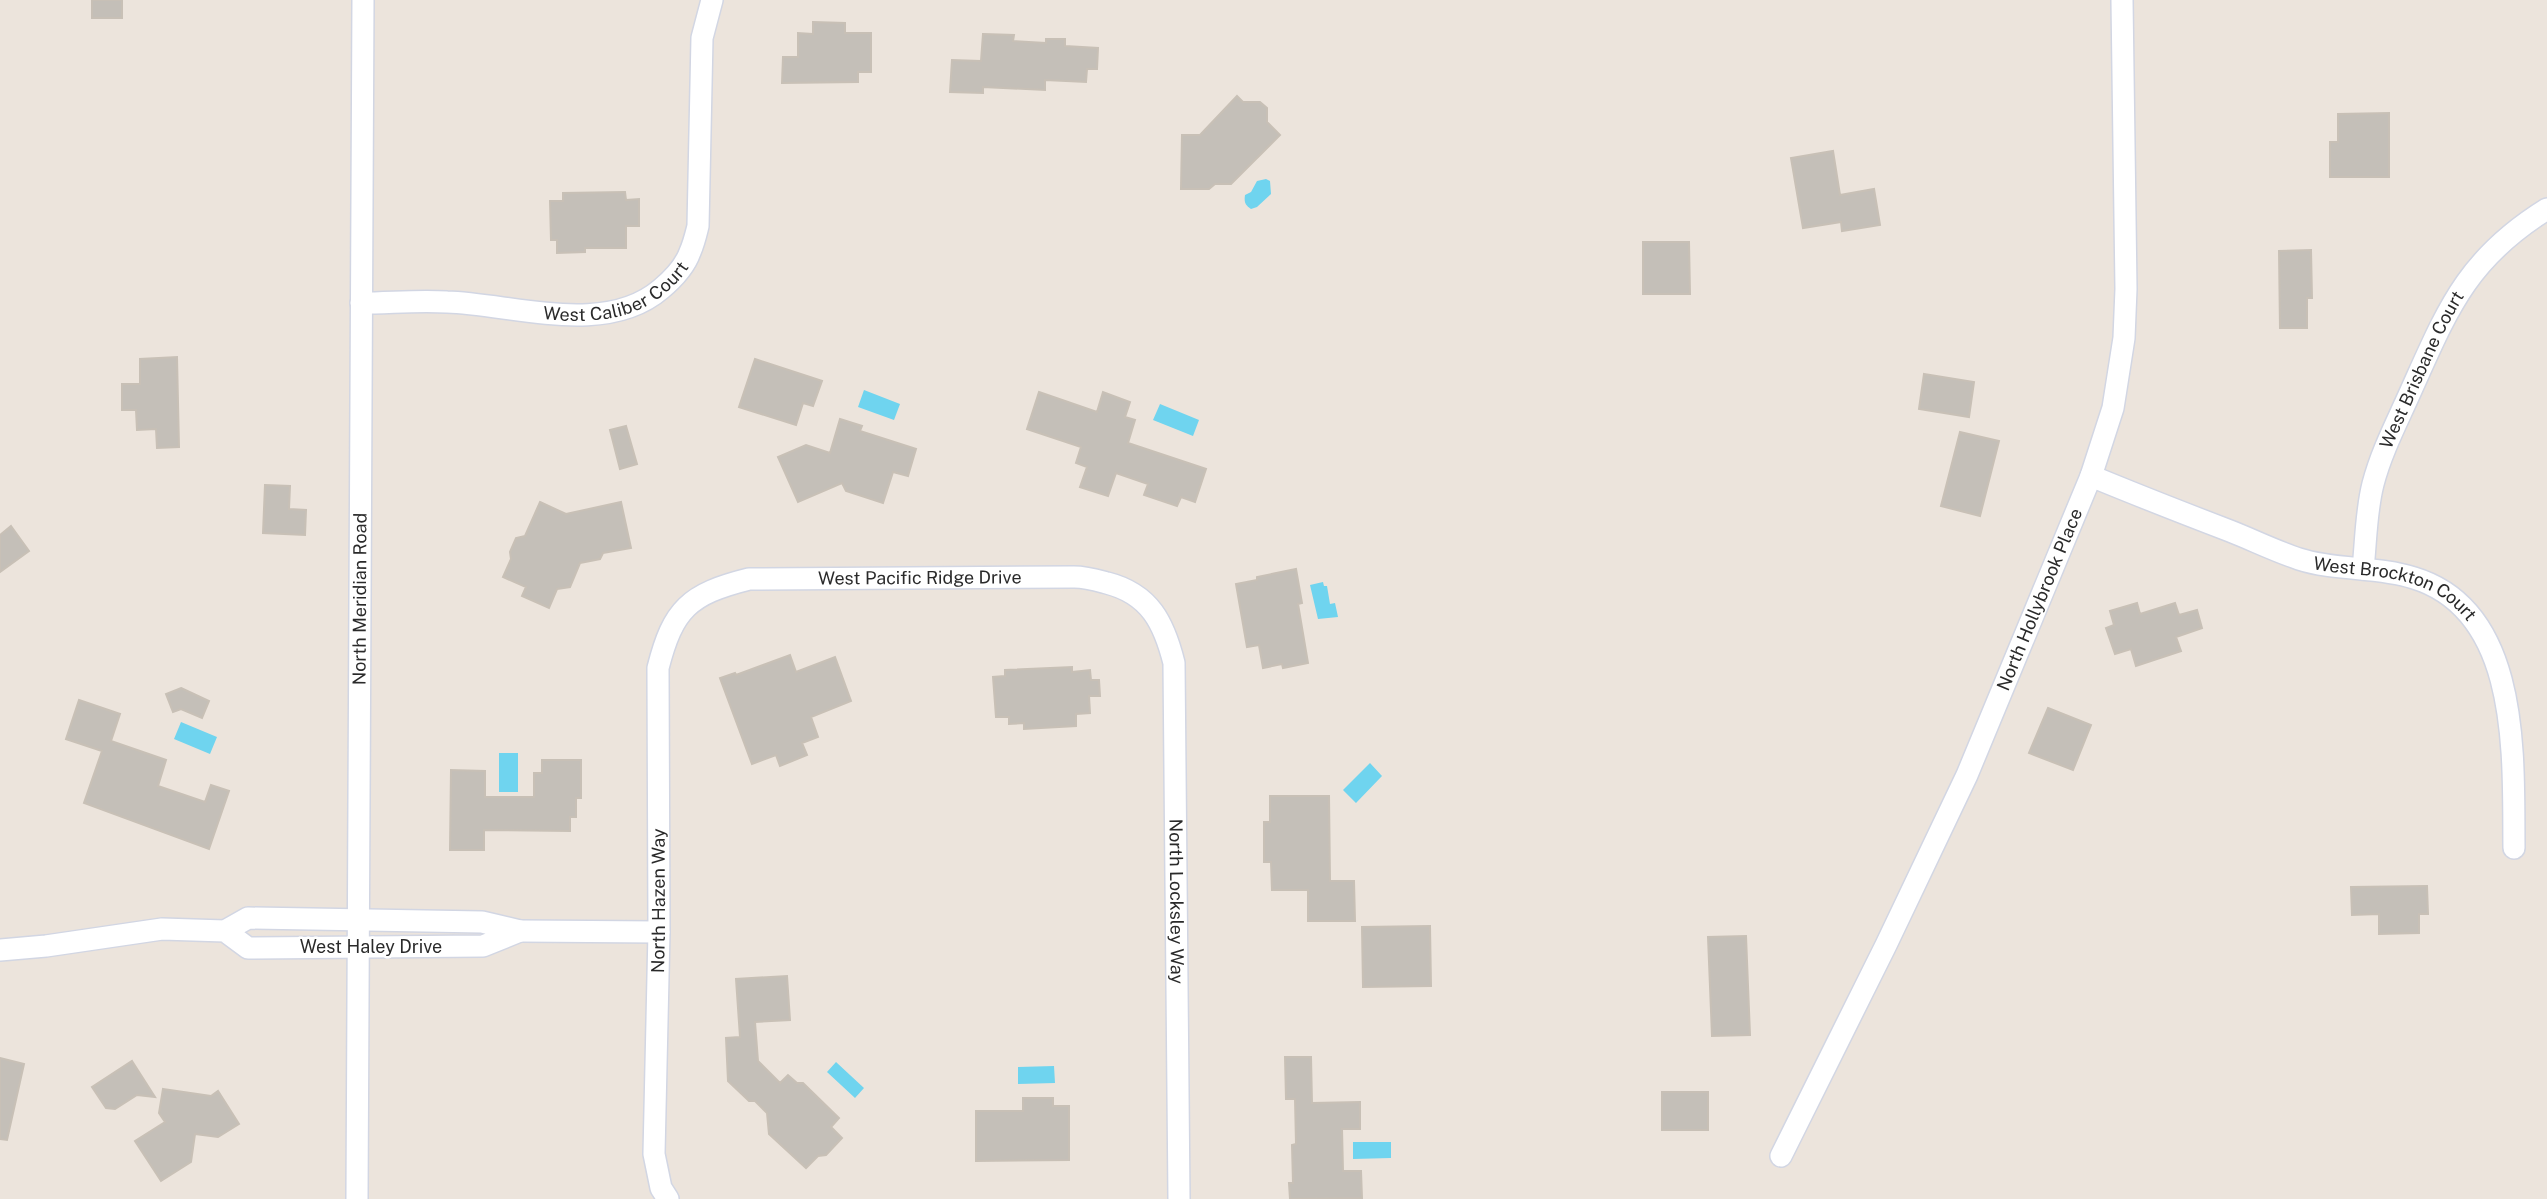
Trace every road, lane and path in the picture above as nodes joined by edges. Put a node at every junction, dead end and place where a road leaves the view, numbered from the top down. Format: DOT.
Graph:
graph roads {
  1 [pos="363,0"];
  2 [pos="712,0"];
  3 [pos="2122,0"];
  4 [pos="2547,209"];
  5 [pos="361,303"];
  6 [pos="2091,476"];
  7 [pos="2363,569"];
  8 [pos="686,606"];
  9 [pos="1151,608"];
  10 [pos="2514,848"];
  11 [pos="358,920"];
  12 [pos="225,931"];
  13 [pos="520,931"];
  14 [pos="659,932"];
  15 [pos="358,947"];
  16 [pos="0,950"];
  17 [pos="1781,1156"];
  18 [pos="356,1199"];
  19 [pos="668,1199"];
  20 [pos="1179,1199"];
  1 -- 5 [label="street, North Meridian Road"];
  2 -- 5 [label="street, West Caliber Court"];
  3 -- 6 [label="street, North Hollybrook Place"];
  4 -- 7 [label="street, West Brisbane Court"];
  5 -- 11 [label="street, North Meridian Road"];
  6 -- 7 [label="street, West Brockton Court"];
  6 -- 17 [label="street, North Hollybrook Place"];
  7 -- 10 [label="street, West Brockton Court"];
  8 -- 9 [label="street, West Pacific Ridge Drive"];
  8 -- 14 [label="street, North Hazen Way"];
  9 -- 20 [label="street, North Locksley Way"];
  11 -- 12 [label="street, West Haley Drive"];
  11 -- 13 [label="street, West Haley Drive"];
  11 -- 15 [label="street, North Meridian Road"];
  12 -- 15 [label="street, West Haley Drive"];
  12 -- 16 [label="street, West Haley Drive"];
  13 -- 14 [label="street, West Haley Drive"];
  13 -- 15 [label="street, West Haley Drive"];
  14 -- 19 [label="street, North Hazen Way"];
  15 -- 18 [label="street, North Meridian Road"];
}
